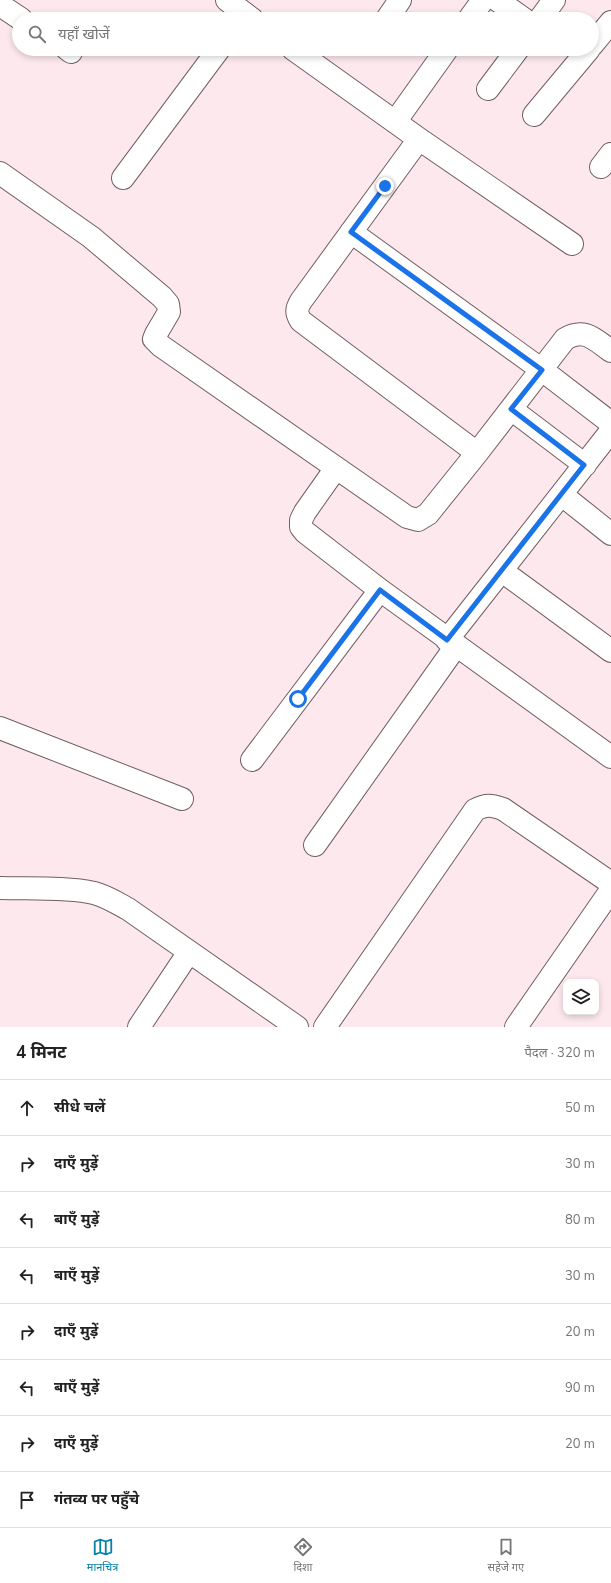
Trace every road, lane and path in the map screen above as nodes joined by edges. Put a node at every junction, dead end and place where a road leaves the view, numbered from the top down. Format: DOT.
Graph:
graph roads {
  1 [pos="226,0"];
  2 [pos="400,0"];
  3 [pos="483,0"];
  4 [pos="497,0"];
  5 [pos="554,0"];
  6 [pos="0,5"];
  7 [pos="240,12"];
  8 [pos="392,12"];
  9 [pos="474,12"];
  10 [pos="514,12"];
  11 [pos="545,12"];
  12 [pos="12,13"];
  13 [pos="611,22"];
  14 [pos="599,37"];
  15 [pos="214,56"];
  16 [pos="303,56"];
  17 [pos="443,56"];
  18 [pos="513,56"];
  19 [pos="583,56"];
  20 [pos="488,89"];
  21 [pos="534,115"];
  22 [pos="395,122"];
  23 [pos="419,139"];
  24 [pos="0,173"];
  25 [pos="123,178"];
  26 [pos="351,232"];
  27 [pos="572,244"];
  28 [pos="611,351"];
  29 [pos="542,370"];
  30 [pos="511,409"];
  31 [pos="611,423"];
  32 [pos="611,431"];
  33 [pos="477,453"];
  34 [pos="584,465"];
  35 [pos="336,468"];
  36 [pos="562,495"];
  37 [pos="611,534"];
  38 [pos="502,570"];
  39 [pos="380,590"];
  40 [pos="452,643"];
  41 [pos="611,651"];
  42 [pos="0,728"];
  43 [pos="611,757"];
  44 [pos="252,760"];
  45 [pos="182,799"];
  46 [pos="315,845"];
  47 [pos="611,883"];
  48 [pos="0,888"];
  49 [pos="611,890"];
  50 [pos="189,952"];
  51 [pos="139,1027"];
  52 [pos="297,1027"];
  53 [pos="325,1027"];
  54 [pos="516,1027"];
  1 -- 7 [label="street"];
  2 -- 8 [label="street"];
  3 -- 9 [label="street"];
  4 -- 10 [label="street"];
  5 -- 11 [label="street"];
  6 -- 12 [label="street"];
  13 -- 14 [label="street"];
  15 -- 25 [label="street"];
  16 -- 22 [label="street"];
  17 -- 22 [label="street"];
  18 -- 20 [label="street"];
  19 -- 21 [label="street"];
  22 -- 23 [label="street"];
  23 -- 26 [label="street"];
  23 -- 27 [label="street"];
  24 -- 35 [label="street"];
  26 -- 29 [label="street"];
  26 -- 33 [label="street"];
  28 -- 29 [label="street"];
  29 -- 30 [label="street"];
  29 -- 31 [label="street"];
  30 -- 33 [label="street"];
  30 -- 34 [label="street"];
  32 -- 34 [label="street"];
  33 -- 35 [label="street"];
  34 -- 36 [label="street"];
  35 -- 39 [label="street"];
  36 -- 37 [label="street"];
  36 -- 38 [label="street"];
  38 -- 40 [label="street"];
  38 -- 41 [label="street"];
  39 -- 40 [label="street"];
  39 -- 44 [label="street"];
  40 -- 43 [label="street"];
  40 -- 46 [label="street"];
  42 -- 45 [label="street"];
  47 -- 53 [label="street"];
  48 -- 50 [label="street"];
  49 -- 54 [label="street"];
  50 -- 51 [label="street"];
  50 -- 52 [label="street"];
}
